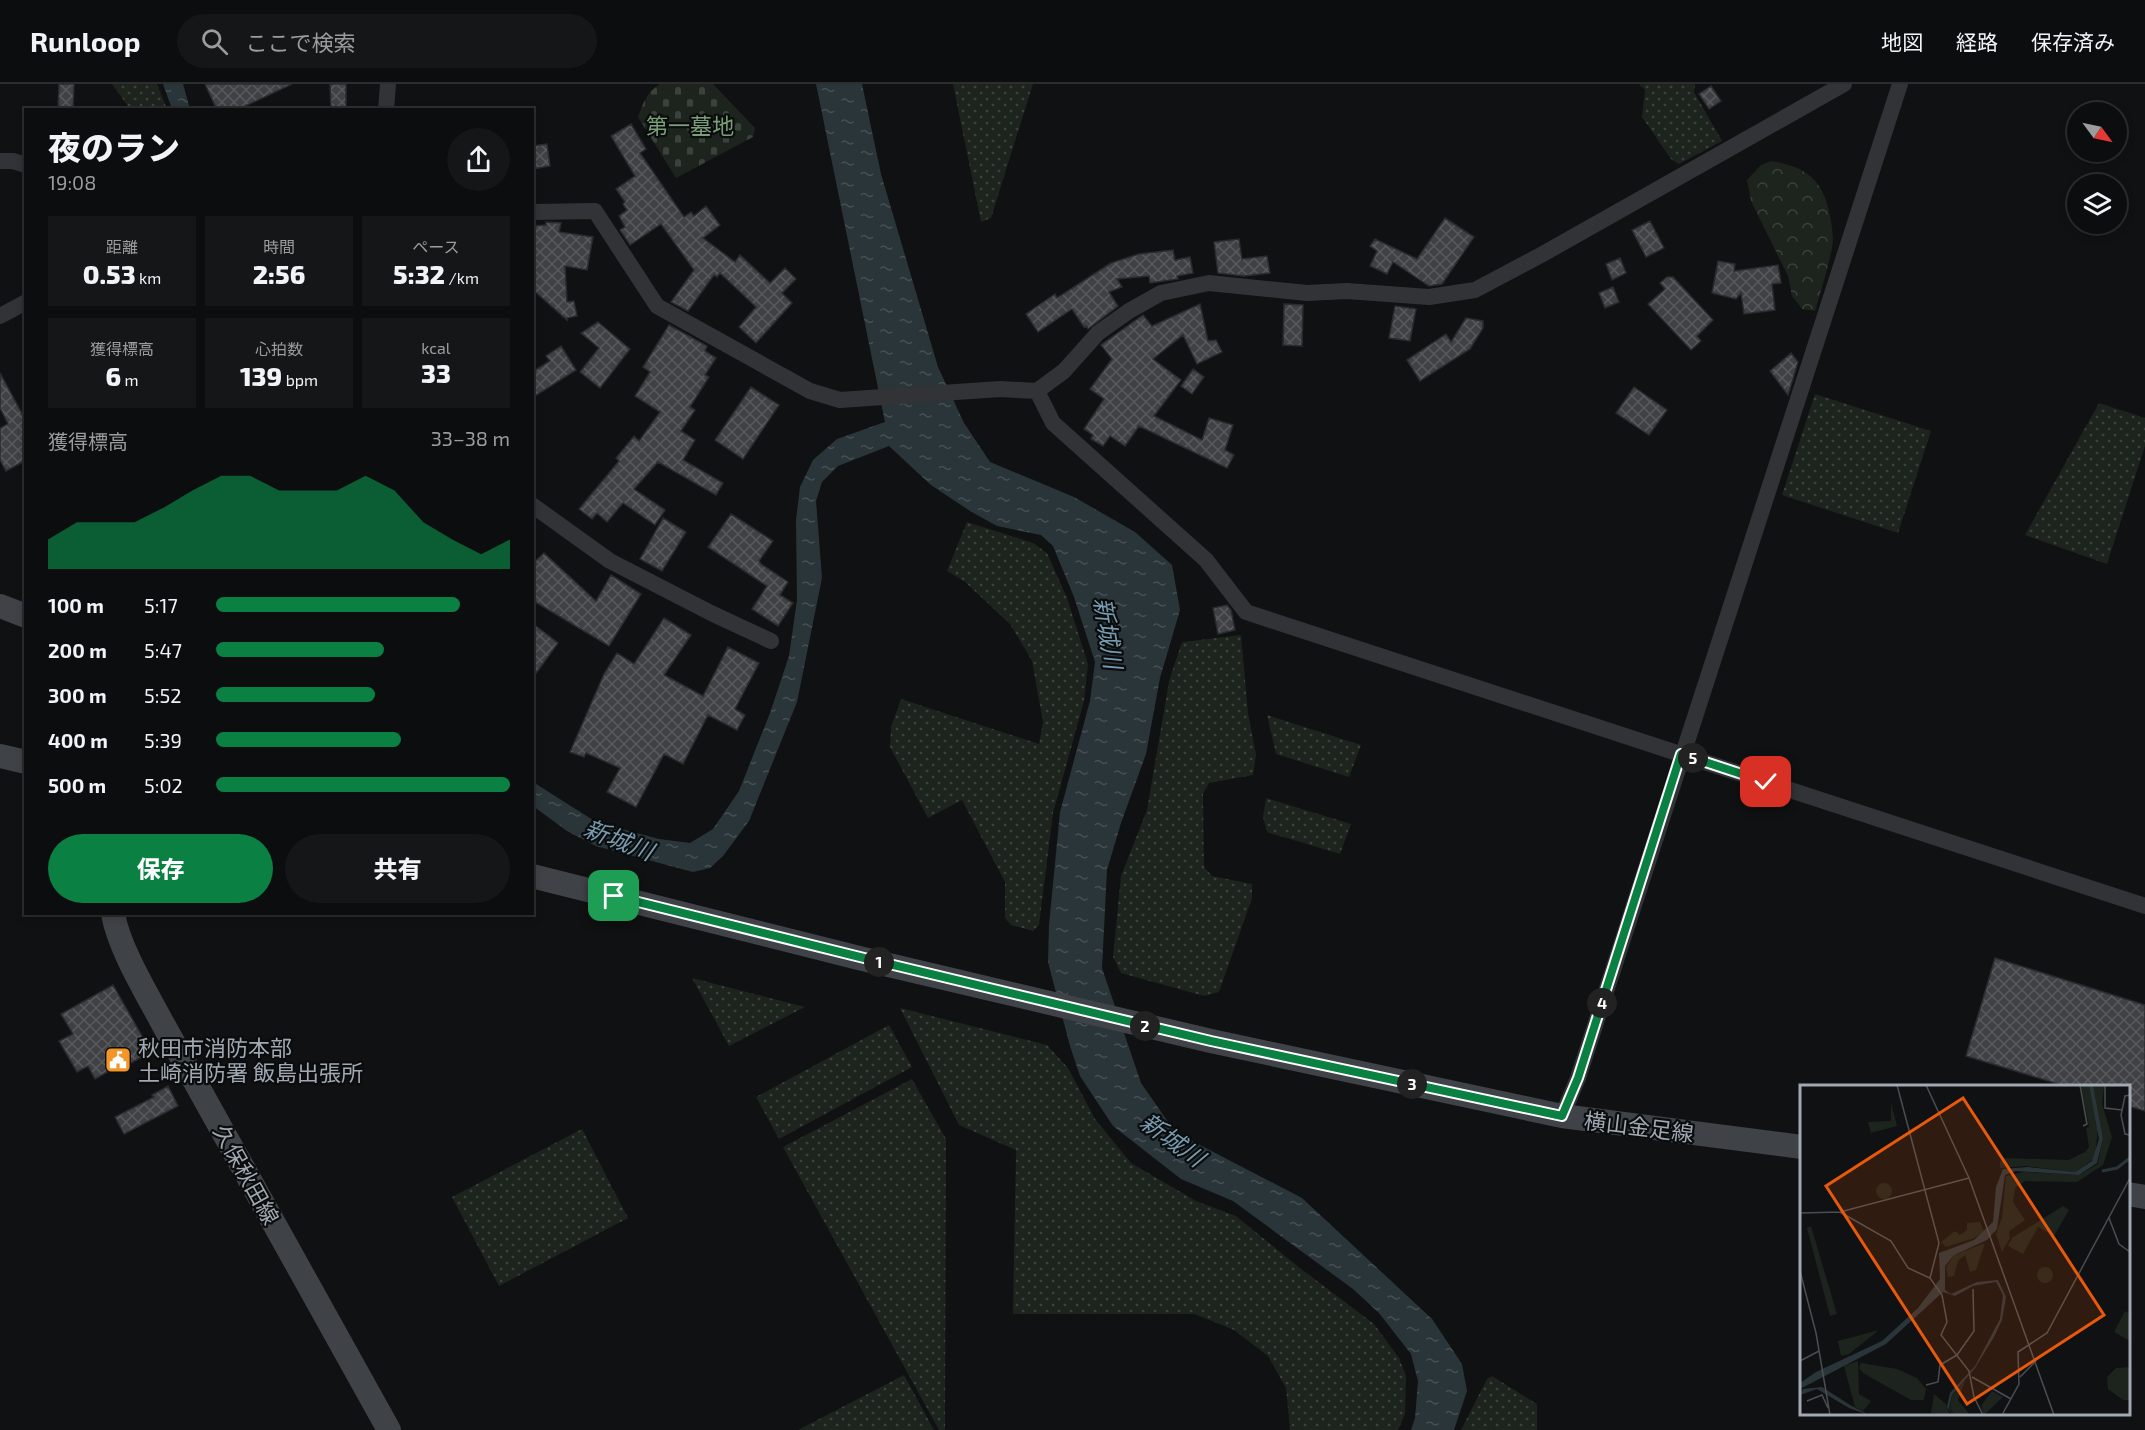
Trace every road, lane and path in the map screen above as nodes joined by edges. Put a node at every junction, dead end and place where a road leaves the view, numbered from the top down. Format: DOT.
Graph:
graph roads {
  1 [pos="388,84"];
  2 [pos="1844,84"];
  3 [pos="1899,84"];
  4 [pos="386,108"];
  5 [pos="0,161"];
  6 [pos="24,164"];
  7 [pos="534,212"];
  8 [pos="24,303"];
  9 [pos="0,316"];
  10 [pos="1037,391"];
  11 [pos="534,506"];
  12 [pos="0,606"];
  13 [pos="24,615"];
  14 [pos="771,641"];
  15 [pos="1681,754"];
  16 [pos="0,756"];
  17 [pos="24,762"];
  18 [pos="534,876"];
  19 [pos="2145,906"];
  20 [pos="113,915"];
  21 [pos="1562,1116"];
  22 [pos="1800,1147"];
  23 [pos="2130,1194"];
  24 [pos="2145,1197"];
  25 [pos="389,1430"];
  1 -- 4 [label="street"];
  2 -- 10 [label="street"];
  3 -- 15 [label="street"];
  5 -- 6 [label="street"];
  7 -- 10 [label="street"];
  8 -- 9 [label="street"];
  10 -- 15 [label="street"];
  11 -- 14 [label="street"];
  12 -- 13 [label="street"];
  15 -- 19 [label="street"];
  15 -- 21 [label="street"];
  16 -- 17 [label="street"];
  18 -- 21 [label="street, 横山金足線"];
  20 -- 25 [label="street, 久保秋田線"];
  21 -- 22 [label="street, 横山金足線"];
  23 -- 24 [label="street"];
}
